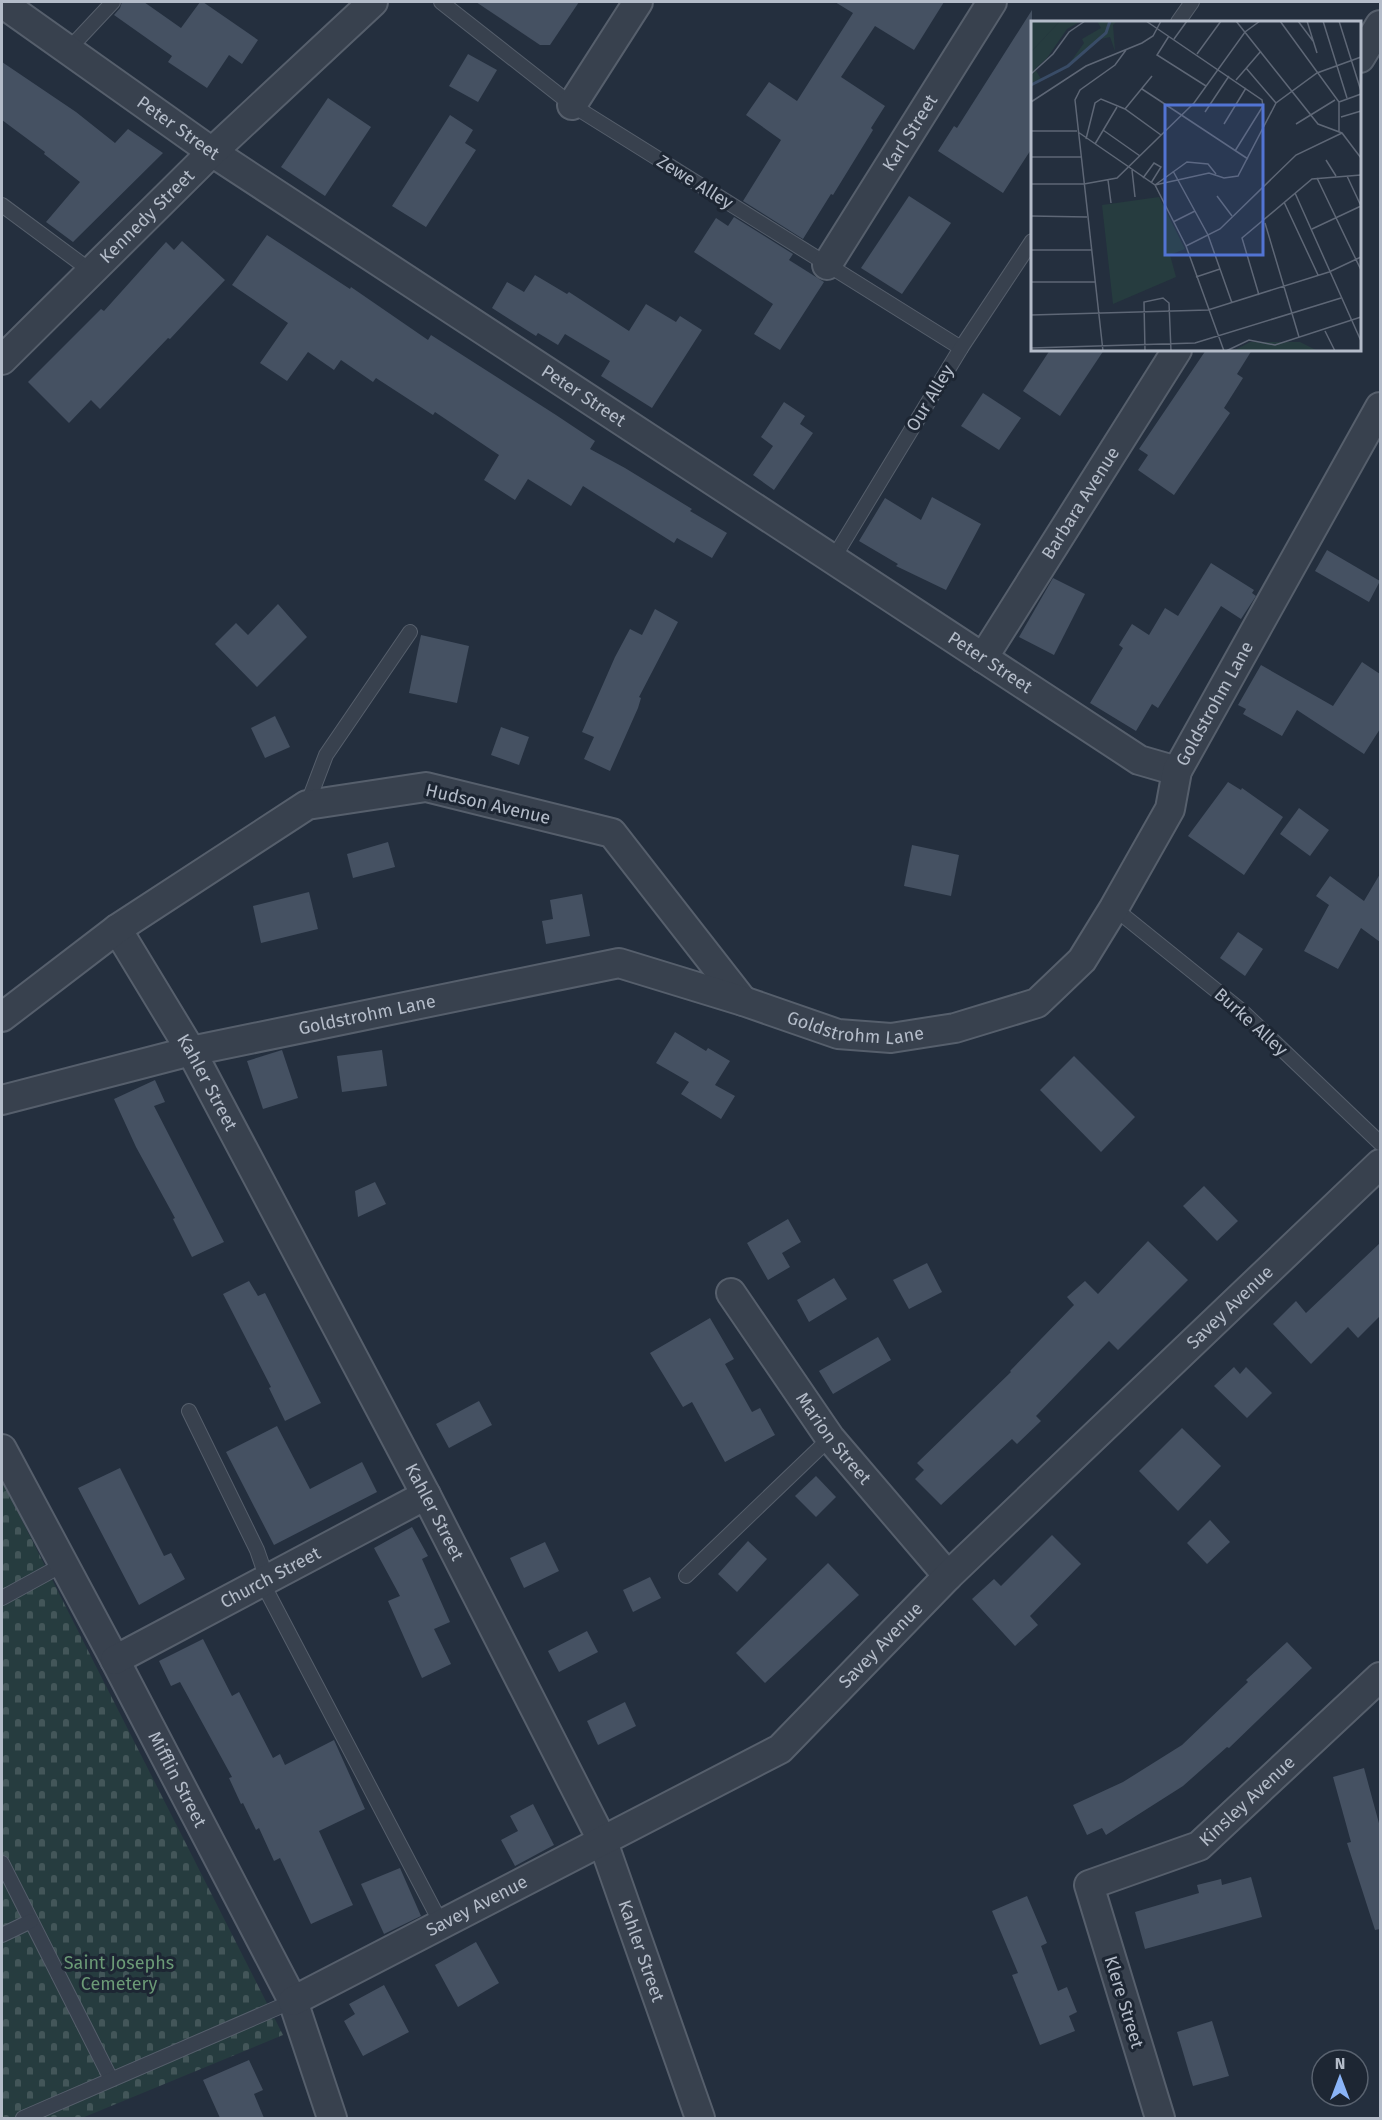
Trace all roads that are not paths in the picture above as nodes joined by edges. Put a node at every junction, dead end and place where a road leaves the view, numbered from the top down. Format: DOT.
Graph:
graph roads {
  1 [pos="113,2"];
  2 [pos="373,2"];
  3 [pos="441,2"];
  4 [pos="638,2"];
  5 [pos="992,2"];
  6 [pos="1192,2"];
  7 [pos="2,3"];
  8 [pos="1179,21"];
  9 [pos="1380,25"];
  10 [pos="68,50"];
  11 [pos="1361,55"];
  12 [pos="572,105"];
  13 [pos="212,152"];
  14 [pos="2,205"];
  15 [pos="1031,243"];
  16 [pos="827,265"];
  17 [pos="92,271"];
  18 [pos="961,348"];
  19 [pos="1176,351"];
  20 [pos="2,360"];
  21 [pos="1380,407"];
  22 [pos="833,559"];
  23 [pos="410,632"];
  24 [pos="983,657"];
  25 [pos="1177,771"];
  26 [pos="307,805"];
  27 [pos="1114,908"];
  28 [pos="117,929"];
  29 [pos="743,1000"];
  30 [pos="2,1017"];
  31 [pos="192,1051"];
  32 [pos="2,1100"];
  33 [pos="1380,1143"];
  34 [pos="1380,1164"];
  35 [pos="731,1293"];
  36 [pos="189,1411"];
  37 [pos="830,1438"];
  38 [pos="2,1449"];
  39 [pos="426,1495"];
  40 [pos="64,1563"];
  41 [pos="686,1576"];
  42 [pos="948,1576"];
  43 [pos="264,1580"];
  44 [pos="2,1598"];
  45 [pos="115,1659"];
  46 [pos="1380,1677"];
  47 [pos="603,1842"];
  48 [pos="2,1863"];
  49 [pos="1089,1885"];
  50 [pos="31,1921"];
  51 [pos="442,1925"];
  52 [pos="2,1935"];
  53 [pos="293,2001"];
  54 [pos="111,2079"];
  55 [pos="23,2118"];
  56 [pos="332,2118"];
  57 [pos="700,2118"];
  58 [pos="1160,2118"];
  1 -- 10 [label="lane"];
  2 -- 13 [label="street, Kennedy Street"];
  3 -- 12 [label="lane, Zewe Alley"];
  4 -- 12 [label="street"];
  5 -- 16 [label="street, Karl Street"];
  6 -- 8 [label="lane"];
  7 -- 10 [label="street, Peter Street"];
  9 -- 11 [label="street"];
  10 -- 13 [label="street, Peter Street"];
  12 -- 16 [label="lane, Zewe Alley"];
  13 -- 17 [label="street, Kennedy Street"];
  13 -- 22 [label="street, Peter Street"];
  14 -- 17 [label="lane"];
  15 -- 18 [label="lane, Our Alley"];
  16 -- 18 [label="lane, Zewe Alley"];
  17 -- 20 [label="street, Kennedy Street"];
  18 -- 22 [label="lane, Our Alley"];
  19 -- 24 [label="street, Barbara Avenue"];
  21 -- 25 [label="street, Goldstrohm Lane"];
  22 -- 24 [label="street, Peter Street"];
  23 -- 26 [label="lane"];
  24 -- 25 [label="street, Peter Street"];
  25 -- 27 [label="street, Goldstrohm Lane"];
  26 -- 28 [label="street, Hudson Avenue"];
  26 -- 29 [label="street, Hudson Avenue"];
  27 -- 29 [label="street, Goldstrohm Lane"];
  27 -- 33 [label="lane, Burke Alley"];
  28 -- 30 [label="street, Hudson Avenue"];
  28 -- 31 [label="street, Kahler Street"];
  29 -- 31 [label="street, Goldstrohm Lane"];
  31 -- 32 [label="street, Goldstrohm Lane"];
  31 -- 39 [label="street, Kahler Street"];
  34 -- 42 [label="street, Savey Avenue"];
  35 -- 37 [label="street, Marion Street"];
  36 -- 43 [label="lane"];
  37 -- 41 [label="lane"];
  37 -- 42 [label="street, Marion Street"];
  38 -- 40 [label="street, Mifflin Street"];
  39 -- 43 [label="street, Church Street"];
  39 -- 47 [label="street, Kahler Street"];
  40 -- 44 [label="lane"];
  40 -- 45 [label="street, Mifflin Street"];
  42 -- 47 [label="street, Savey Avenue"];
  43 -- 45 [label="street, Church Street"];
  43 -- 51 [label="lane"];
  45 -- 53 [label="street, Mifflin Street"];
  46 -- 49 [label="street, Kinsley Avenue"];
  47 -- 51 [label="street, Savey Avenue"];
  47 -- 57 [label="street, Kahler Street"];
  48 -- 50 [label="lane"];
  49 -- 58 [label="street, Klere Street"];
  50 -- 52 [label="lane"];
  50 -- 54 [label="lane"];
  51 -- 53 [label="street, Savey Avenue"];
  53 -- 54 [label="lane"];
  53 -- 56 [label="street, Mifflin Street"];
  54 -- 55 [label="lane"];
}
